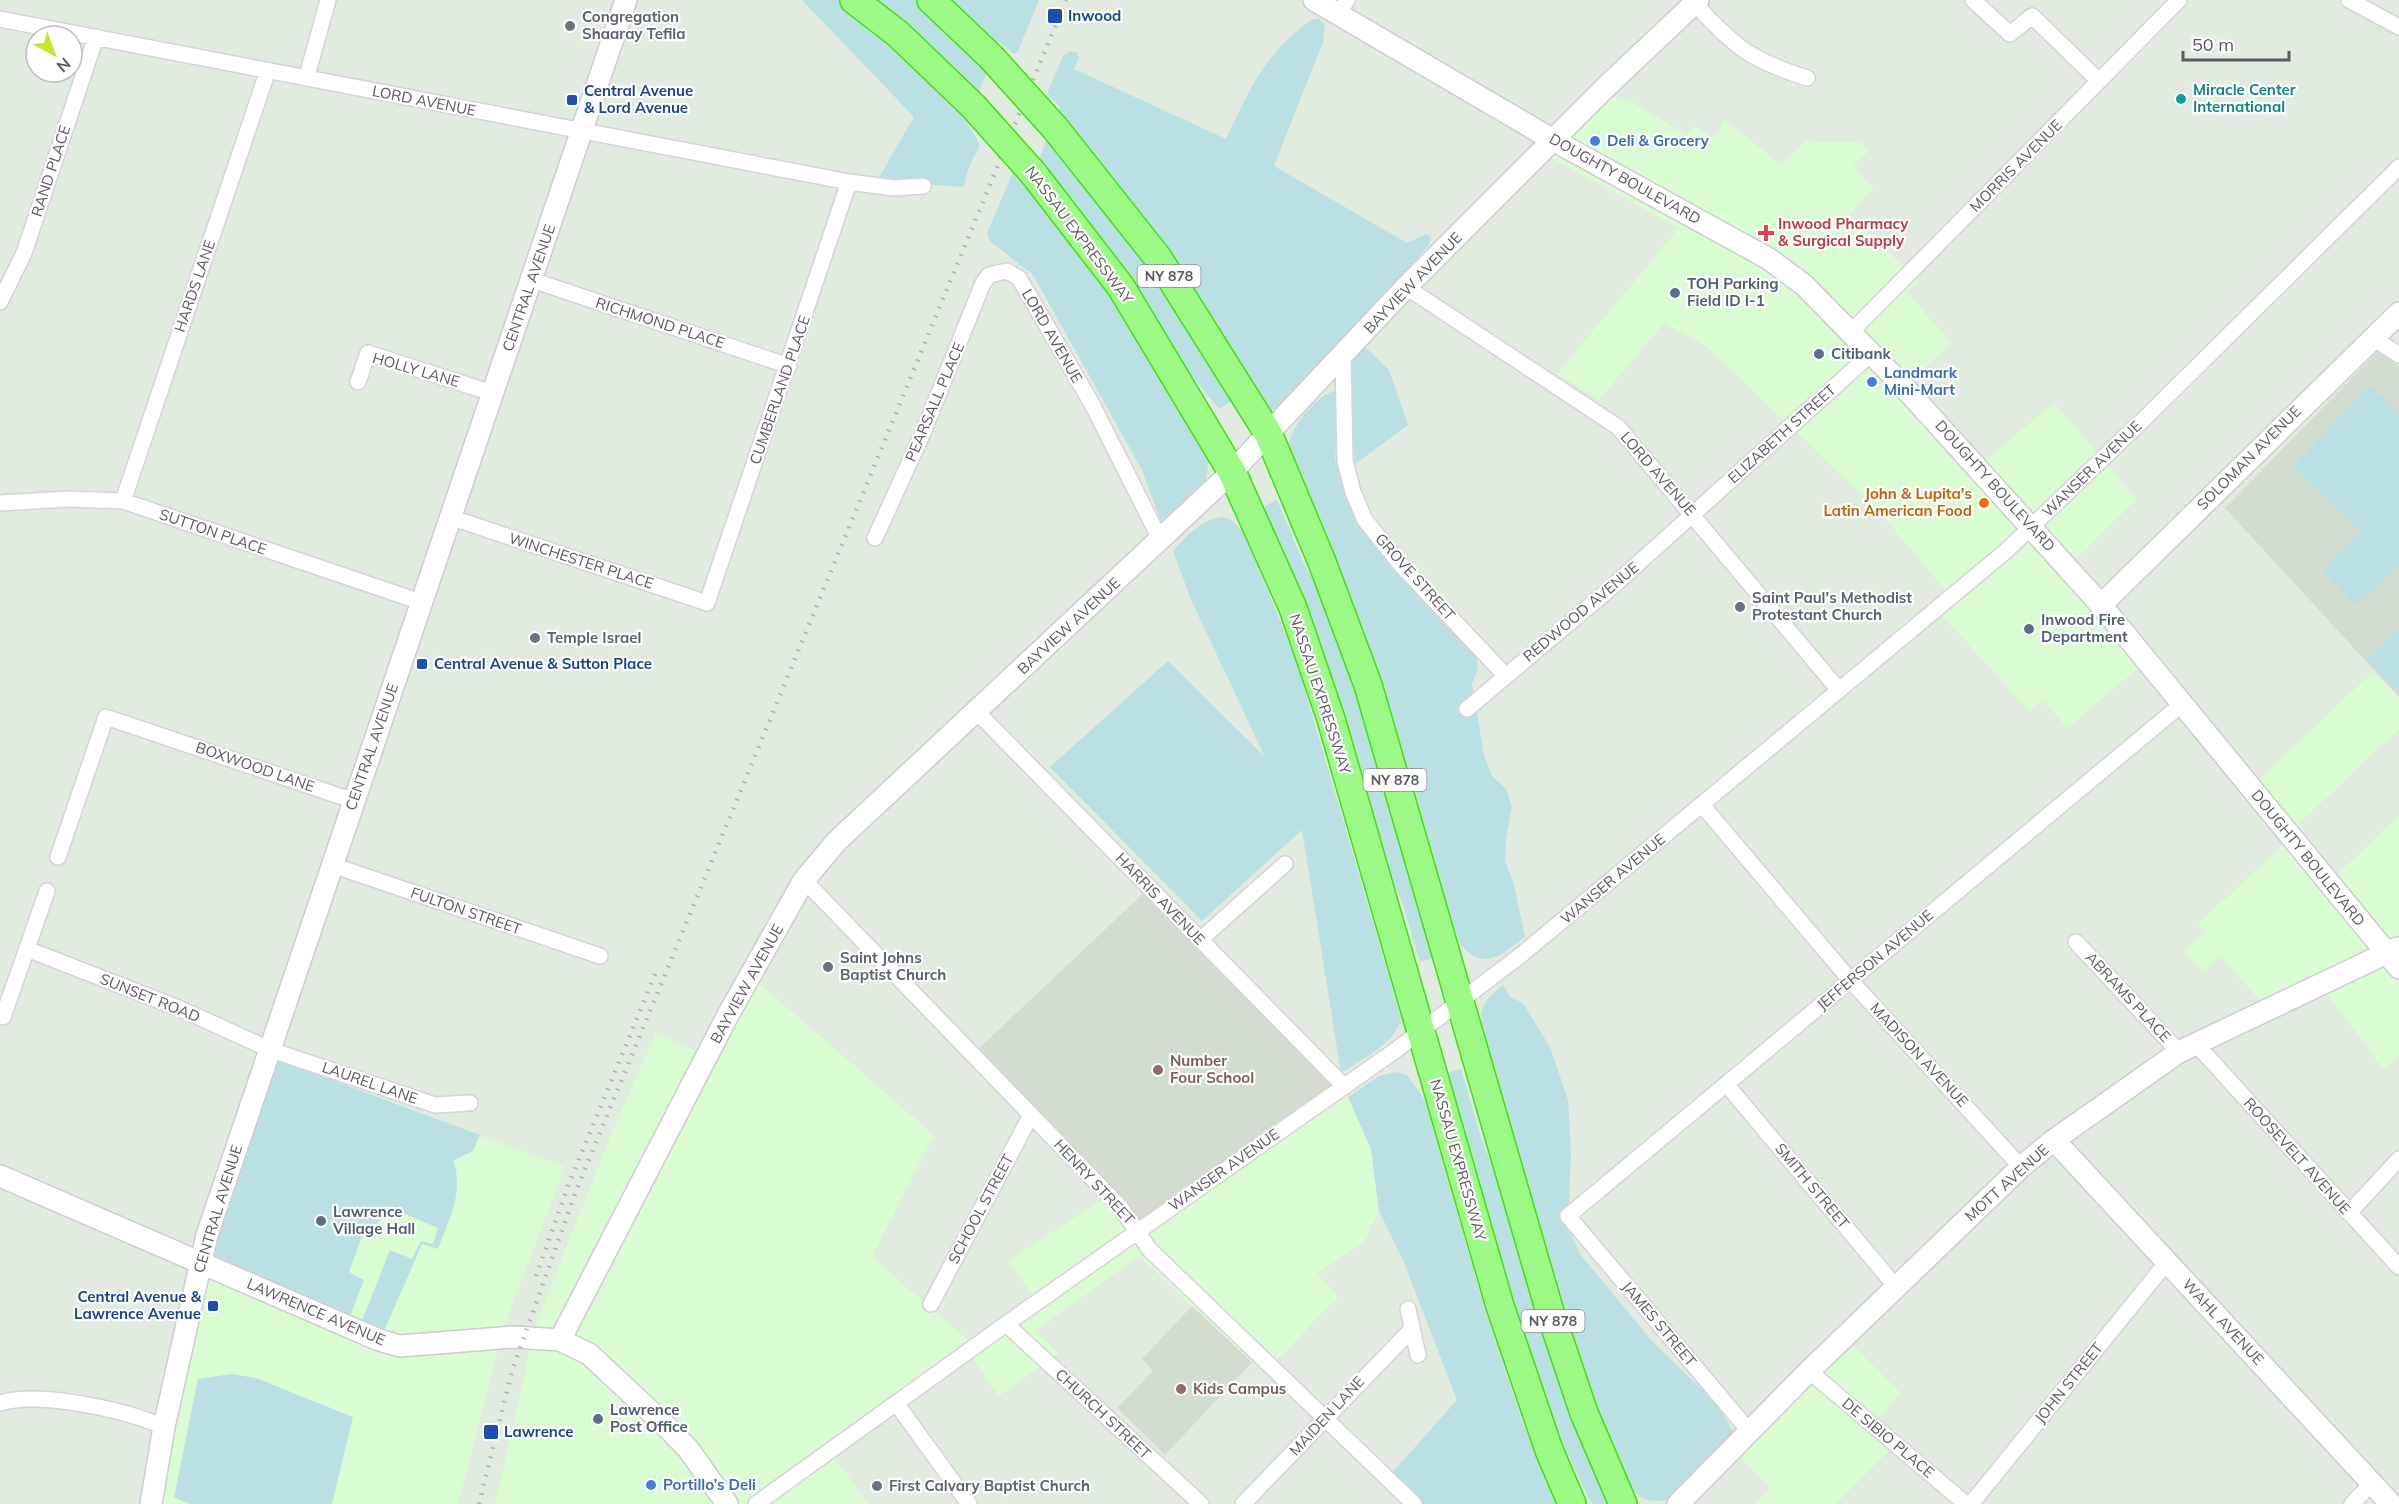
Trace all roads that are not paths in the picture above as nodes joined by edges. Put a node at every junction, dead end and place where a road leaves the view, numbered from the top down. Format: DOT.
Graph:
graph roads {
  1 [pos="328,0"];
  2 [pos="626,0"];
  3 [pos="854,0"];
  4 [pos="931,0"];
  5 [pos="1314,0"];
  6 [pos="1973,0"];
  7 [pos="2179,0"];
  8 [pos="2349,0"];
  9 [pos="1696,2"];
  10 [pos="1343,7"];
  11 [pos="0,19"];
  12 [pos="2399,27"];
  13 [pos="96,37"];
  14 [pos="268,70"];
  15 [pos="307,76"];
  16 [pos="1807,78"];
  17 [pos="2099,81"];
  18 [pos="582,132"];
  19 [pos="1553,140"];
  20 [pos="2399,167"];
  21 [pos="849,182"];
  22 [pos="923,186"];
  23 [pos="998,271"];
  24 [pos="532,280"];
  25 [pos="1406,287"];
  26 [pos="0,302"];
  27 [pos="2399,313"];
  28 [pos="1852,332"];
  29 [pos="2373,338"];
  30 [pos="1871,354"];
  31 [pos="2399,355"];
  32 [pos="1343,356"];
  33 [pos="789,366"];
  34 [pos="358,382"];
  35 [pos="492,393"];
  36 [pos="1268,434"];
  37 [pos="1232,472"];
  38 [pos="123,501"];
  39 [pos="0,503"];
  40 [pos="1693,515"];
  41 [pos="450,518"];
  42 [pos="2031,526"];
  43 [pos="875,538"];
  44 [pos="1161,541"];
  45 [pos="709,597"];
  46 [pos="421,602"];
  47 [pos="2101,605"];
  48 [pos="1506,676"];
  49 [pos="1838,689"];
  50 [pos="2182,704"];
  51 [pos="1467,709"];
  52 [pos="976,711"];
  53 [pos="354,801"];
  54 [pos="1702,805"];
  55 [pos="58,857"];
  56 [pos="1285,864"];
  57 [pos="332,865"];
  58 [pos="804,880"];
  59 [pos="47,891"];
  60 [pos="1200,940"];
  61 [pos="2076,942"];
  62 [pos="27,949"];
  63 [pos="600,956"];
  64 [pos="2395,956"];
  65 [pos="1851,981"];
  66 [pos="1459,1002"];
  67 [pos="3,1017"];
  68 [pos="1420,1032"];
  69 [pos="2188,1048"];
  70 [pos="272,1050"];
  71 [pos="1727,1085"];
  72 [pos="1344,1086"];
  73 [pos="470,1102"];
  74 [pos="1031,1115"];
  75 [pos="2054,1140"];
  76 [pos="2399,1159"];
  77 [pos="2021,1167"];
  78 [pos="0,1176"];
  79 [pos="2349,1213"];
  80 [pos="1568,1216"];
  81 [pos="1138,1230"];
  82 [pos="200,1262"];
  83 [pos="2168,1262"];
  84 [pos="2399,1267"];
  85 [pos="1896,1287"];
  86 [pos="931,1304"];
  87 [pos="1408,1309"];
  88 [pos="1006,1324"];
  89 [pos="1412,1329"];
  90 [pos="560,1340"];
  91 [pos="1419,1355"];
  92 [pos="1809,1371"];
  93 [pos="0,1403"];
  94 [pos="896,1403"];
  95 [pos="1325,1418"];
  96 [pos="164,1427"];
  97 [pos="1750,1432"];
  98 [pos="2372,1483"];
  99 [pos="151,1504"];
  100 [pos="727,1504"];
  101 [pos="756,1504"];
  102 [pos="969,1504"];
  103 [pos="1201,1504"];
  104 [pos="1243,1504"];
  105 [pos="1414,1504"];
  106 [pos="1572,1504"];
  107 [pos="1623,1504"];
  108 [pos="1678,1504"];
  109 [pos="1969,1504"];
  110 [pos="2352,1504"];
  111 [pos="2391,1504"];
  1 -- 15 [label="street"];
  2 -- 18 [label="street, CENTRAL AVENUE"];
  3 -- 37 [label="highway, NASSAU EXPRESSWAY / NY 878, bridge"];
  4 -- 36 [label="highway, NY 878, bridge"];
  5 -- 10 [label="street, DOUGHTY BOULEVARD"];
  6 -- 17 [label="street"];
  7 -- 17 [label="street, MORRIS AVENUE"];
  8 -- 12 [label="street"];
  9 -- 16 [label="street"];
  9 -- 19 [label="street, BAYVIEW AVENUE"];
  10 -- 19 [label="street, DOUGHTY BOULEVARD"];
  11 -- 13 [label="street, LORD AVENUE"];
  13 -- 14 [label="street, LORD AVENUE"];
  13 -- 26 [label="street, RAND PLACE"];
  14 -- 15 [label="street, LORD AVENUE"];
  14 -- 38 [label="street, HARDS LANE"];
  15 -- 18 [label="street, LORD AVENUE"];
  17 -- 28 [label="street, MORRIS AVENUE"];
  18 -- 21 [label="street, LORD AVENUE"];
  18 -- 24 [label="street, CENTRAL AVENUE"];
  19 -- 25 [label="street, BAYVIEW AVENUE"];
  19 -- 28 [label="street, DOUGHTY BOULEVARD"];
  20 -- 42 [label="street, WANSER AVENUE"];
  21 -- 22 [label="street, LORD AVENUE"];
  21 -- 33 [label="street, CUMBERLAND PLACE"];
  23 -- 43 [label="street, PEARSALL PLACE"];
  23 -- 44 [label="street, LORD AVENUE"];
  24 -- 33 [label="street, RICHMOND PLACE"];
  24 -- 35 [label="street, CENTRAL AVENUE"];
  25 -- 32 [label="street, BAYVIEW AVENUE"];
  25 -- 40 [label="street, LORD AVENUE"];
  27 -- 29 [label="street, SOLOMAN AVENUE"];
  28 -- 30 [label="street, DOUGHTY BOULEVARD"];
  29 -- 31 [label="street"];
  29 -- 47 [label="street, SOLOMAN AVENUE"];
  30 -- 40 [label="street, ELIZABETH STREET"];
  30 -- 42 [label="street, DOUGHTY BOULEVARD"];
  32 -- 36 [label="street, BAYVIEW AVENUE"];
  32 -- 48 [label="street, GROVE STREET"];
  33 -- 45 [label="street, CUMBERLAND PLACE"];
  34 -- 35 [label="street, HOLLY LANE"];
  35 -- 41 [label="street, CENTRAL AVENUE"];
  36 -- 37 [label="street, BAYVIEW AVENUE"];
  36 -- 66 [label="highway, NY 878"];
  37 -- 44 [label="street, BAYVIEW AVENUE"];
  37 -- 68 [label="highway, NASSAU EXPRESSWAY / NY 878"];
  38 -- 39 [label="street, SUTTON PLACE"];
  38 -- 46 [label="street, SUTTON PLACE"];
  40 -- 48 [label="street, REDWOOD AVENUE"];
  40 -- 49 [label="street, LORD AVENUE"];
  41 -- 45 [label="street, WINCHESTER PLACE"];
  41 -- 46 [label="street, CENTRAL AVENUE"];
  42 -- 47 [label="street, DOUGHTY BOULEVARD"];
  42 -- 49 [label="street, WANSER AVENUE"];
  44 -- 52 [label="street, BAYVIEW AVENUE"];
  46 -- 53 [label="street, CENTRAL AVENUE"];
  47 -- 50 [label="street, DOUGHTY BOULEVARD"];
  48 -- 51 [label="street, REDWOOD AVENUE"];
  49 -- 54 [label="street, WANSER AVENUE"];
  50 -- 64 [label="street, DOUGHTY BOULEVARD"];
  50 -- 65 [label="street, JEFFERSON AVENUE"];
  52 -- 58 [label="street, BAYVIEW AVENUE"];
  52 -- 60 [label="street, HARRIS AVENUE"];
  53 -- 55 [label="street, BOXWOOD LANE"];
  53 -- 57 [label="street, CENTRAL AVENUE"];
  54 -- 65 [label="street, MADISON AVENUE"];
  54 -- 66 [label="street, WANSER AVENUE"];
  56 -- 60 [label="street"];
  57 -- 63 [label="street, FULTON STREET"];
  57 -- 70 [label="street, CENTRAL AVENUE"];
  58 -- 74 [label="street, HENRY STREET"];
  58 -- 90 [label="street, BAYVIEW AVENUE"];
  59 -- 62 [label="street"];
  60 -- 72 [label="street, HARRIS AVENUE"];
  61 -- 69 [label="street, ABRAMS PLACE"];
  62 -- 67 [label="street"];
  62 -- 70 [label="street, SUNSET ROAD"];
  64 -- 69 [label="street, MOTT AVENUE"];
  65 -- 71 [label="street, JEFFERSON AVENUE"];
  65 -- 77 [label="street, MADISON AVENUE"];
  66 -- 68 [label="street, WANSER AVENUE"];
  66 -- 107 [label="highway, NY 878"];
  68 -- 72 [label="street, WANSER AVENUE"];
  68 -- 106 [label="highway, NASSAU EXPRESSWAY / NY 878"];
  69 -- 75 [label="street, MOTT AVENUE"];
  69 -- 79 [label="street, ROOSEVELT AVENUE"];
  70 -- 73 [label="street, LAUREL LANE"];
  70 -- 82 [label="street, CENTRAL AVENUE"];
  71 -- 80 [label="street, JEFFERSON AVENUE"];
  71 -- 85 [label="street, SMITH STREET"];
  72 -- 81 [label="street, WANSER AVENUE"];
  74 -- 81 [label="street, HENRY STREET"];
  74 -- 86 [label="street, SCHOOL STREET"];
  75 -- 77 [label="street, MOTT AVENUE"];
  75 -- 83 [label="street, WAHL AVENUE"];
  76 -- 79 [label="street"];
  77 -- 85 [label="street, MOTT AVENUE"];
  78 -- 82 [label="street, LAWRENCE AVENUE"];
  79 -- 84 [label="street, ROOSEVELT AVENUE"];
  80 -- 97 [label="street, JAMES STREET"];
  81 -- 88 [label="street, WANSER AVENUE"];
  81 -- 95 [label="street, HENRY STREET"];
  82 -- 90 [label="street, LAWRENCE AVENUE"];
  82 -- 96 [label="street, CENTRAL AVENUE"];
  83 -- 98 [label="street, WAHL AVENUE"];
  83 -- 109 [label="street, JOHN STREET"];
  85 -- 92 [label="street, MOTT AVENUE"];
  87 -- 89 [label="street"];
  88 -- 94 [label="street, WANSER AVENUE"];
  88 -- 103 [label="street, CHURCH STREET"];
  89 -- 91 [label="street"];
  89 -- 95 [label="street, MAIDEN LANE"];
  90 -- 100 [label="street, LAWRENCE AVENUE"];
  92 -- 97 [label="street, MOTT AVENUE"];
  92 -- 109 [label="street, DE SIBIO PLACE"];
  93 -- 96 [label="street"];
  94 -- 101 [label="street, WANSER AVENUE"];
  94 -- 102 [label="street"];
  95 -- 104 [label="street, MAIDEN LANE"];
  95 -- 105 [label="street, HENRY STREET"];
  96 -- 99 [label="street, CENTRAL AVENUE"];
  97 -- 108 [label="street, MOTT AVENUE"];
  98 -- 110 [label="street"];
  98 -- 111 [label="street, WAHL AVENUE"];
}
